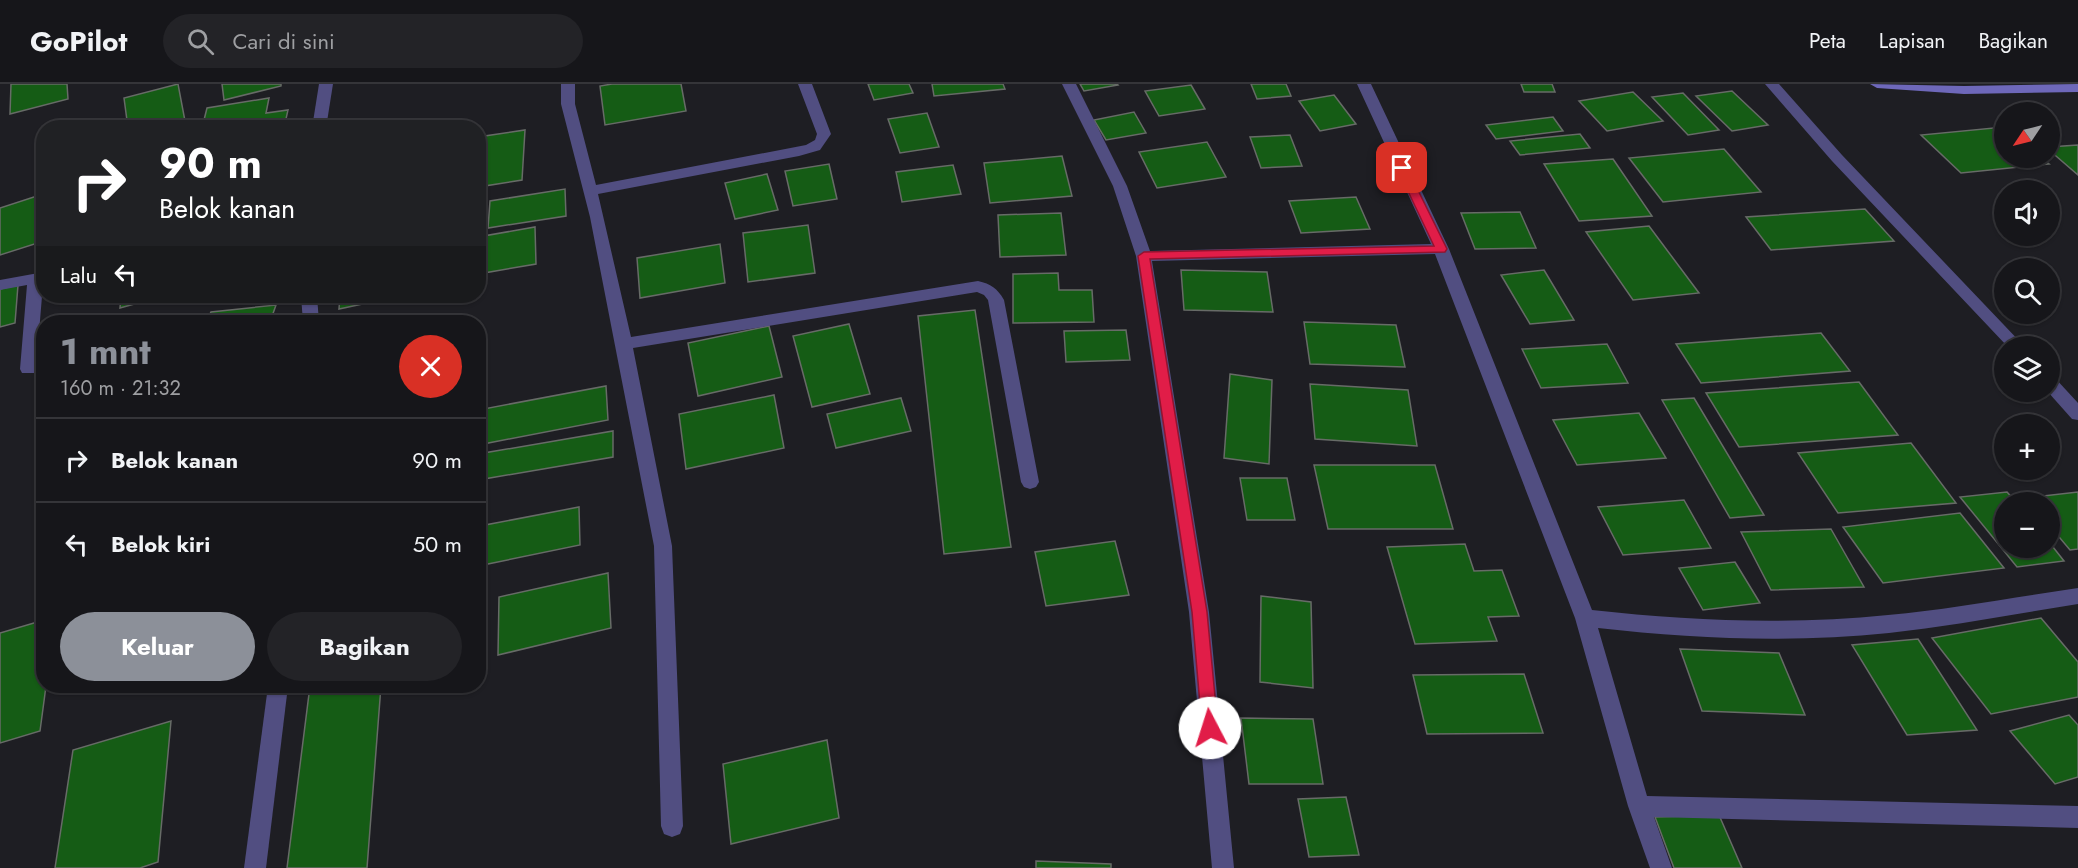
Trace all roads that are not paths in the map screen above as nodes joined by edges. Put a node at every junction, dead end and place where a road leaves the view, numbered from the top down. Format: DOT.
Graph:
graph roads {
  1 [pos="326,84"];
  2 [pos="568,84"];
  3 [pos="805,84"];
  4 [pos="1069,84"];
  5 [pos="1364,84"];
  6 [pos="1772,84"];
  7 [pos="1877,84"];
  8 [pos="2035,87"];
  9 [pos="2076,90"];
  10 [pos="320,120"];
  11 [pos="590,191"];
  12 [pos="1441,249"];
  13 [pos="1144,256"];
  14 [pos="36,279"];
  15 [pos="0,285"];
  16 [pos="36,303"];
  17 [pos="2006,336"];
  18 [pos="624,344"];
  19 [pos="28,369"];
  20 [pos="2060,394"];
  21 [pos="2078,414"];
  22 [pos="1030,482"];
  23 [pos="2078,596"];
  24 [pos="1585,618"];
  25 [pos="277,693"];
  26 [pos="1640,806"];
  27 [pos="2078,817"];
  28 [pos="672,826"];
  29 [pos="255,868"];
  30 [pos="1223,868"];
  31 [pos="1660,868"];
  1 -- 10 [label="street"];
  2 -- 11 [label="street"];
  3 -- 11 [label="street"];
  4 -- 13 [label="street"];
  5 -- 12 [label="street"];
  6 -- 17 [label="street"];
  7 -- 8 [label="street"];
  8 -- 9 [label="street"];
  11 -- 18 [label="street"];
  12 -- 13 [label="street"];
  12 -- 24 [label="street"];
  13 -- 30 [label="street"];
  14 -- 15 [label="street"];
  16 -- 19 [label="street"];
  18 -- 22 [label="street"];
  18 -- 28 [label="street"];
  20 -- 21 [label="street"];
  23 -- 24 [label="street"];
  24 -- 26 [label="street"];
  25 -- 29 [label="street"];
  26 -- 27 [label="street"];
  26 -- 31 [label="street"];
}
